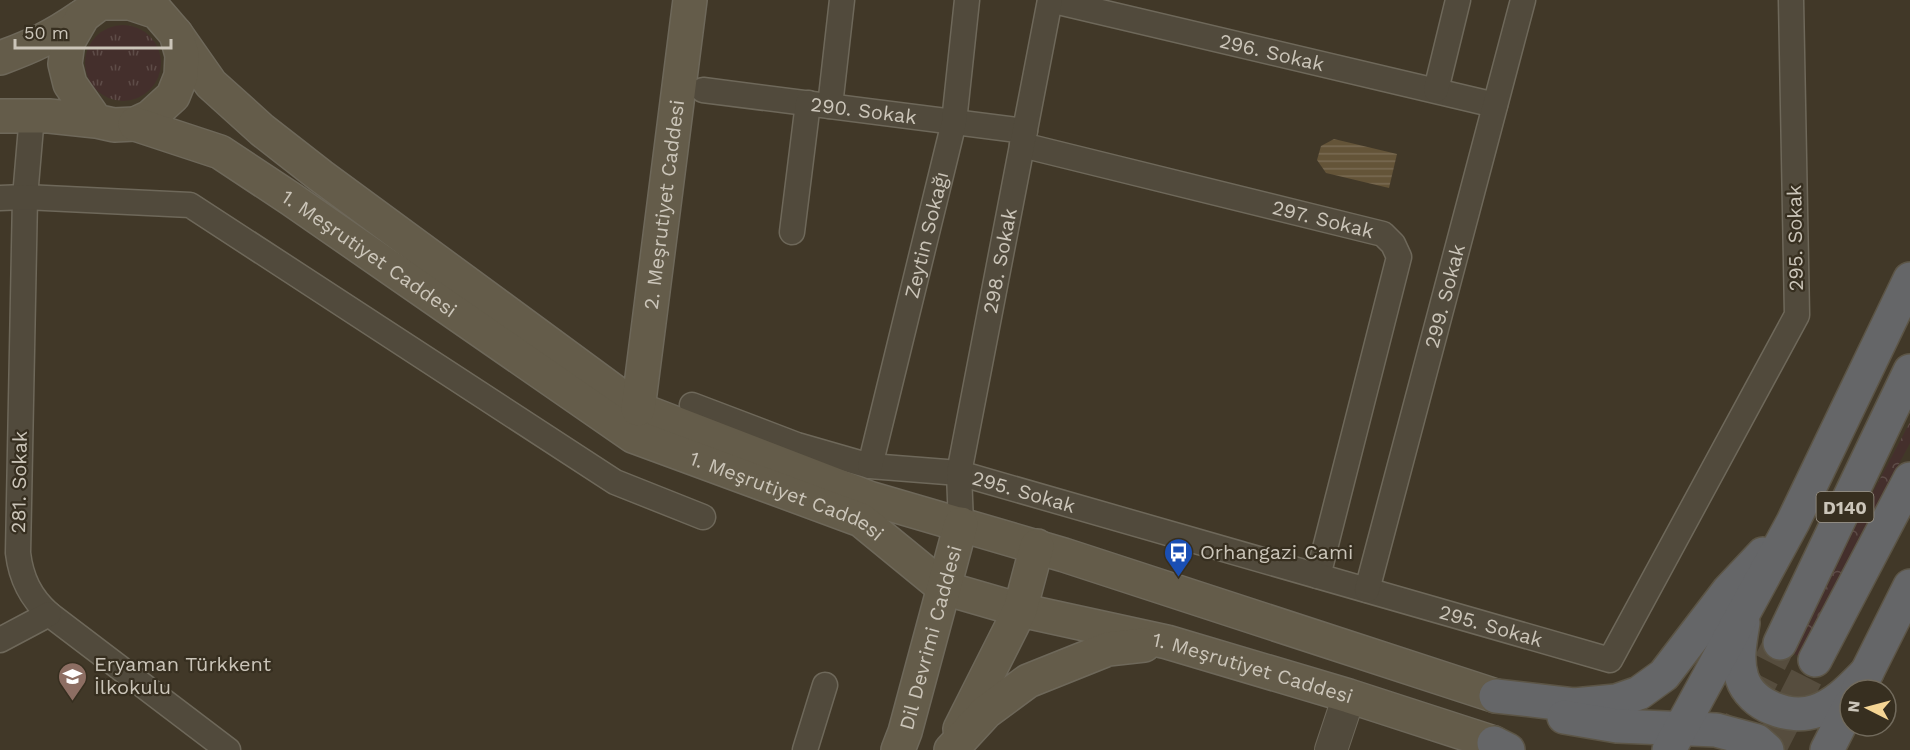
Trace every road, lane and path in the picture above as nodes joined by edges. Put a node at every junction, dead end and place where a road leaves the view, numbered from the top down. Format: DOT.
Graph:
graph roads {
  1 [pos="670,0"];
  2 [pos="690,0"];
  3 [pos="842,0"];
  4 [pos="967,0"];
  5 [pos="1050,0"];
  6 [pos="1458,0"];
  7 [pos="1523,0"];
  8 [pos="1791,0"];
  9 [pos="95,6"];
  10 [pos="163,15"];
  11 [pos="0,58"];
  12 [pos="703,90"];
  13 [pos="1436,90"];
  14 [pos="819,104"];
  15 [pos="1495,105"];
  16 [pos="0,116"];
  17 [pos="32,116"];
  18 [pos="96,121"];
  19 [pos="954,122"];
  20 [pos="135,124"];
  21 [pos="1023,138"];
  22 [pos="25,196"];
  23 [pos="0,198"];
  24 [pos="792,232"];
  25 [pos="1910,279"];
  26 [pos="1910,371"];
  27 [pos="628,401"];
  28 [pos="692,405"];
  29 [pos="870,465"];
  30 [pos="959,472"];
  31 [pos="1910,479"];
  32 [pos="703,518"];
  33 [pos="1793,522"];
  34 [pos="961,524"];
  35 [pos="1037,546"];
  36 [pos="1318,576"];
  37 [pos="1910,586"];
  38 [pos="944,588"];
  39 [pos="1367,590"];
  40 [pos="1745,609"];
  41 [pos="1020,610"];
  42 [pos="49,614"];
  43 [pos="0,640"];
  44 [pos="1167,642"];
  45 [pos="1780,643"];
  46 [pos="1815,660"];
  47 [pos="1864,678"];
  48 [pos="825,685"];
  49 [pos="1349,696"];
  50 [pos="1496,696"];
  51 [pos="1838,699"];
  52 [pos="1838,728"];
  53 [pos="1673,740"];
  54 [pos="1501,748"];
  55 [pos="228,750"];
  56 [pos="805,750"];
  57 [pos="898,750"];
  58 [pos="951,750"];
  59 [pos="1331,750"];
  60 [pos="1767,750"];
  61 [pos="1827,750"];
  1 -- 27 [label="main road, 2. Meşrutiyet Caddesi"];
  2 -- 27 [label="main road, 2. Meşrutiyet Caddesi"];
  3 -- 14 [label="street"];
  4 -- 19 [label="street, Zeytin Sokağı"];
  5 -- 13 [label="street, 296. Sokak"];
  5 -- 21 [label="street, 298. Sokak"];
  6 -- 13 [label="street"];
  7 -- 15 [label="street, 299. Sokak"];
  8 -- 39 [label="street, 295. Sokak"];
  9 -- 10 [label="main road"];
  9 -- 11 [label="main road"];
  9 -- 18 [label="main road"];
  10 -- 20 [label="main road"];
  10 -- 27 [label="main road, 1. Meşrutiyet Caddesi"];
  12 -- 14 [label="street, 290. Sokak"];
  13 -- 15 [label="street, 296. Sokak"];
  14 -- 19 [label="street, 290. Sokak"];
  14 -- 24 [label="street"];
  15 -- 39 [label="street, 299. Sokak"];
  16 -- 17 [label="main road"];
  17 -- 18 [label="main road"];
  17 -- 22 [label="street, 281. Sokak"];
  18 -- 20 [label="main road"];
  19 -- 21 [label="street, 290. Sokak"];
  19 -- 29 [label="street, Zeytin Sokağı"];
  20 -- 38 [label="main road, 1. Meşrutiyet Caddesi"];
  21 -- 30 [label="street, 298. Sokak"];
  21 -- 36 [label="street, 297. Sokak"];
  22 -- 23 [label="street"];
  22 -- 32 [label="street"];
  22 -- 42 [label="street, 281. Sokak"];
  25 -- 33 [label="highway"];
  26 -- 45 [label="highway, D140"];
  27 -- 34 [label="main road, 1. Meşrutiyet Caddesi"];
  28 -- 29 [label="street, 295. Sokak"];
  29 -- 30 [label="street, 295. Sokak"];
  30 -- 34 [label="street, 298. Sokak"];
  30 -- 36 [label="street, 295. Sokak"];
  31 -- 46 [label="highway, D140"];
  33 -- 40 [label="highway"];
  33 -- 50 [label="highway"];
  34 -- 35 [label="main road, 1. Meşrutiyet Caddesi"];
  34 -- 38 [label="main road, Dil Devrimi Caddesi"];
  35 -- 41 [label="main road"];
  35 -- 50 [label="main road, 1. Meşrutiyet Caddesi"];
  36 -- 39 [label="street, 295. Sokak"];
  37 -- 47 [label="highway"];
  38 -- 41 [label="main road, 1. Meşrutiyet Caddesi"];
  38 -- 57 [label="main road, Dil Devrimi Caddesi"];
  40 -- 51 [label="highway"];
  40 -- 53 [label="highway"];
  41 -- 44 [label="main road, 1. Meşrutiyet Caddesi"];
  41 -- 58 [label="main road"];
  42 -- 43 [label="street"];
  42 -- 55 [label="street, 281. Sokak"];
  44 -- 49 [label="main road, 1. Meşrutiyet Caddesi"];
  44 -- 58 [label="main road"];
  48 -- 56 [label="street"];
  49 -- 54 [label="main road, 1. Meşrutiyet Caddesi"];
  49 -- 59 [label="street"];
  50 -- 53 [label="highway"];
  52 -- 61 [label="highway"];
  53 -- 60 [label="highway"];
}
